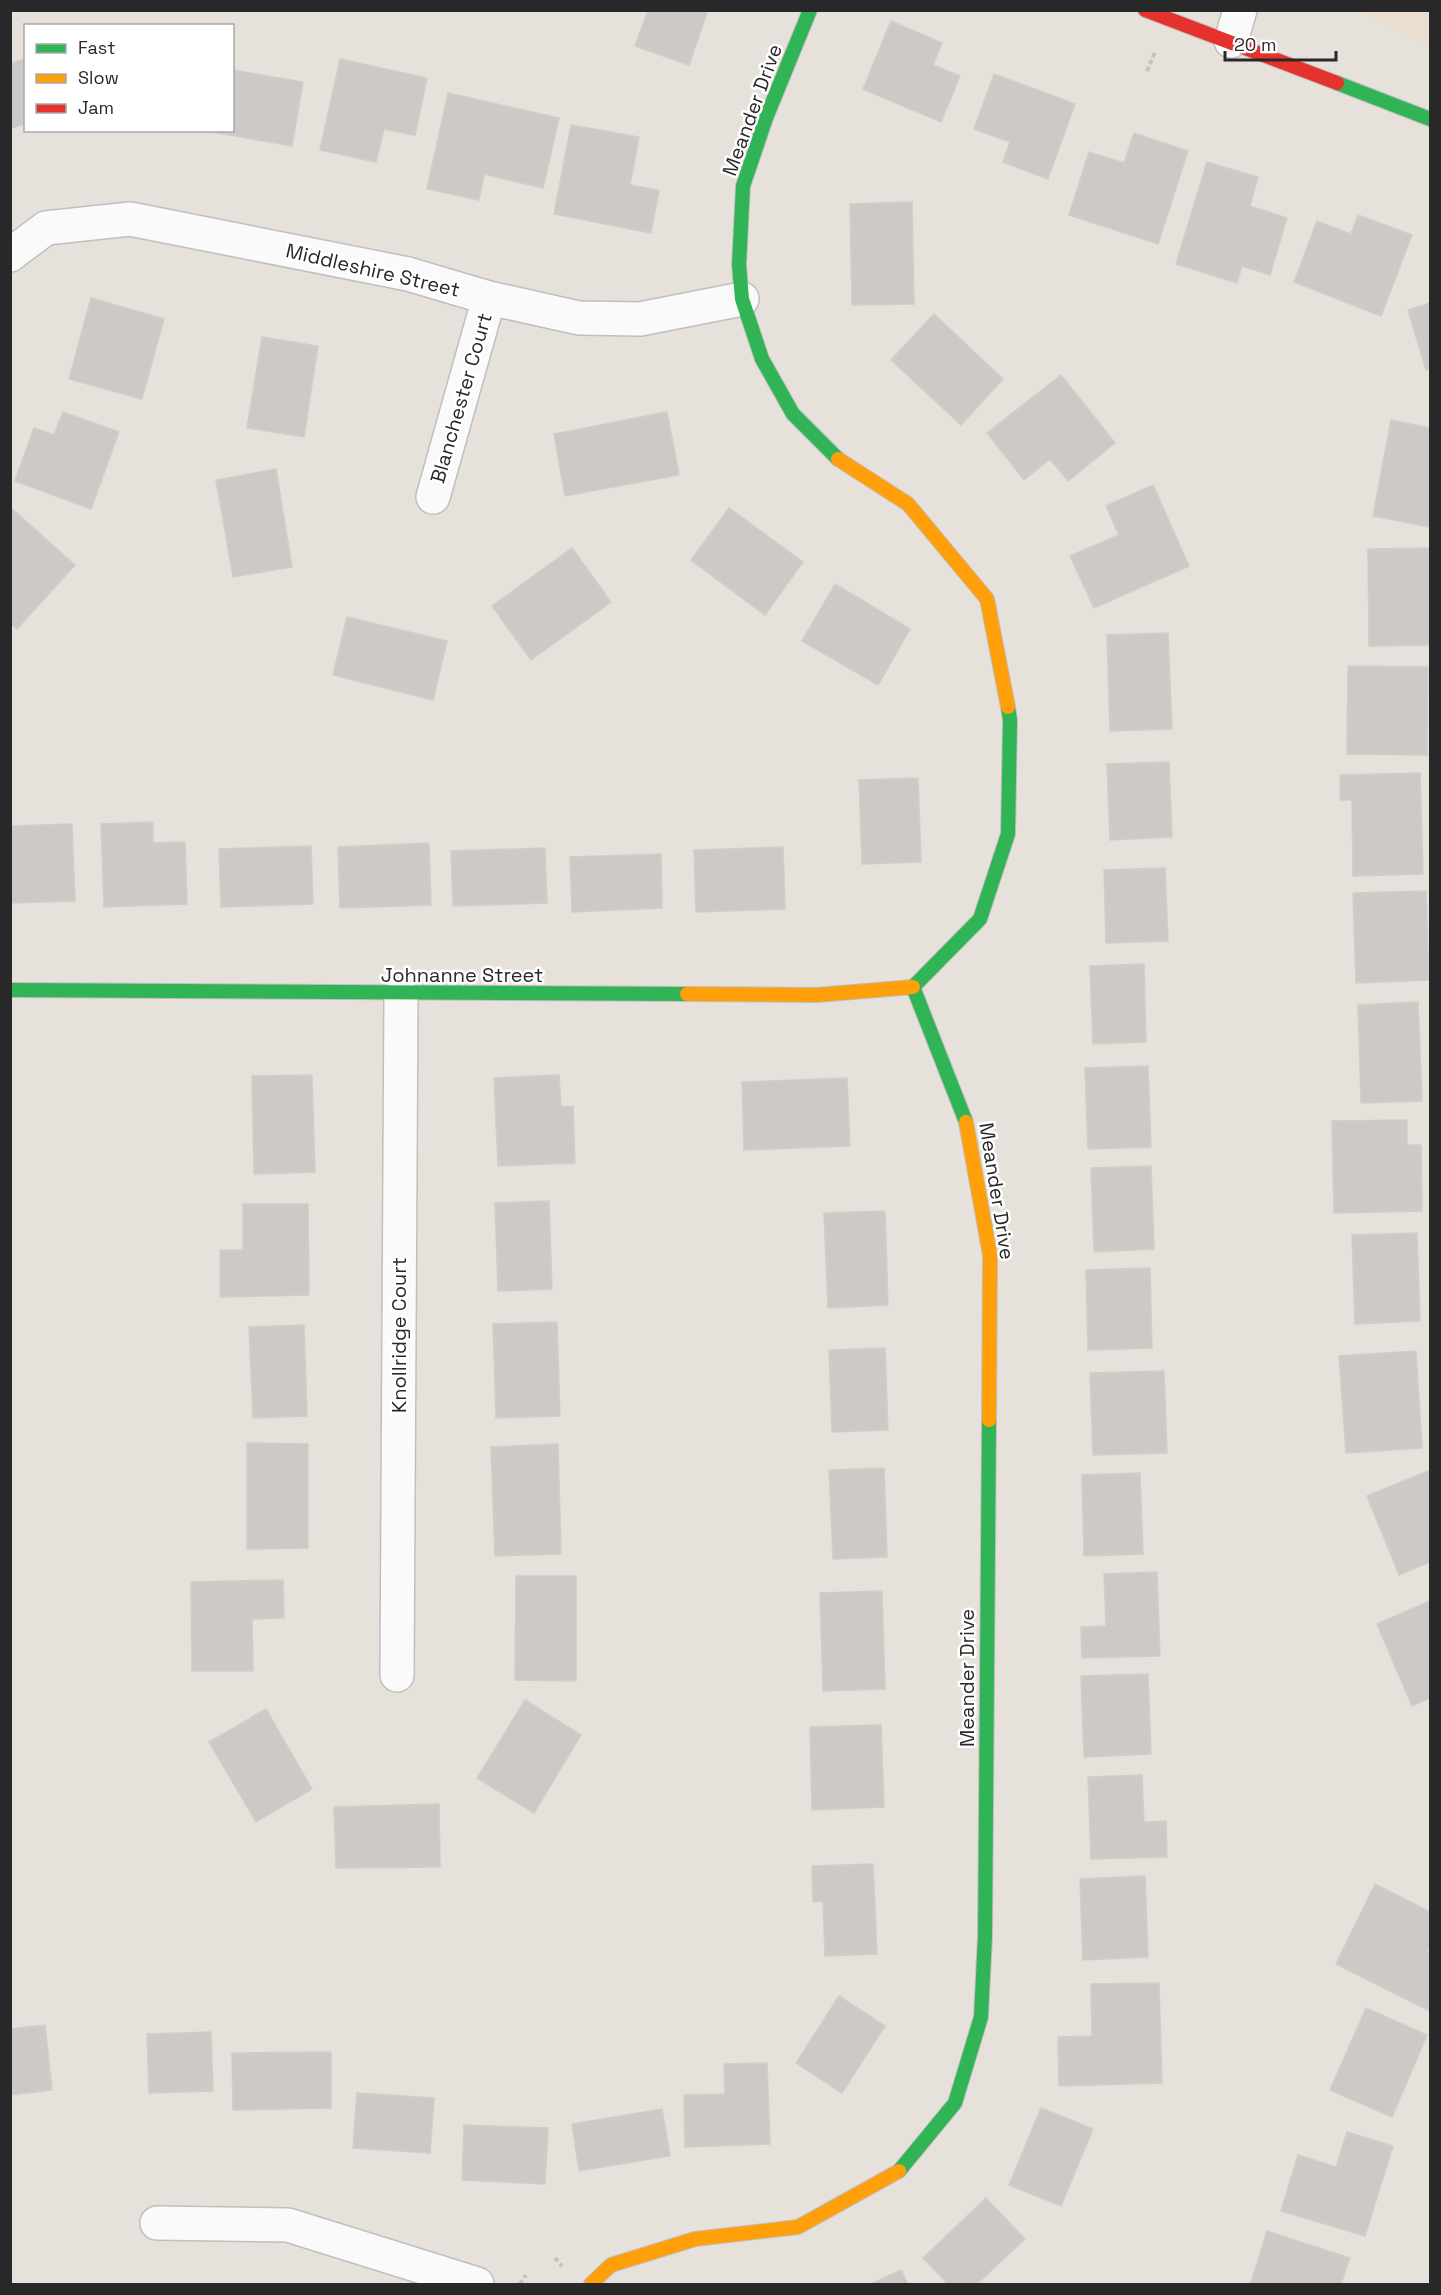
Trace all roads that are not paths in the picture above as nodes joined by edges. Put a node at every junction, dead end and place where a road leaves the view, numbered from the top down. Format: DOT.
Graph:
graph roads {
  1 [pos="810,10"];
  2 [pos="1144,10"];
  3 [pos="1240,10"];
  4 [pos="1231,41"];
  5 [pos="1431,119"];
  6 [pos="10,255"];
  7 [pos="489,298"];
  8 [pos="742,299"];
  9 [pos="433,497"];
  10 [pos="913,987"];
  11 [pos="10,990"];
  12 [pos="401,994"];
  13 [pos="397,1675"];
  14 [pos="157,2223"];
  15 [pos="477,2284"];
  16 [pos="591,2284"];
  1 -- 8 [label="street, Meander Drive"];
  2 -- 4 [label="street"];
  3 -- 4 [label="street"];
  4 -- 5 [label="street"];
  6 -- 7 [label="street, Middleshire Street"];
  7 -- 8 [label="street, Middleshire Street"];
  7 -- 9 [label="street, Blanchester Court"];
  8 -- 10 [label="street, Meander Drive"];
  10 -- 12 [label="street, Johnanne Street"];
  10 -- 16 [label="street, Meander Drive"];
  11 -- 12 [label="street, Johnanne Street"];
  12 -- 13 [label="street, Knollridge Court"];
  14 -- 15 [label="street"];
}
